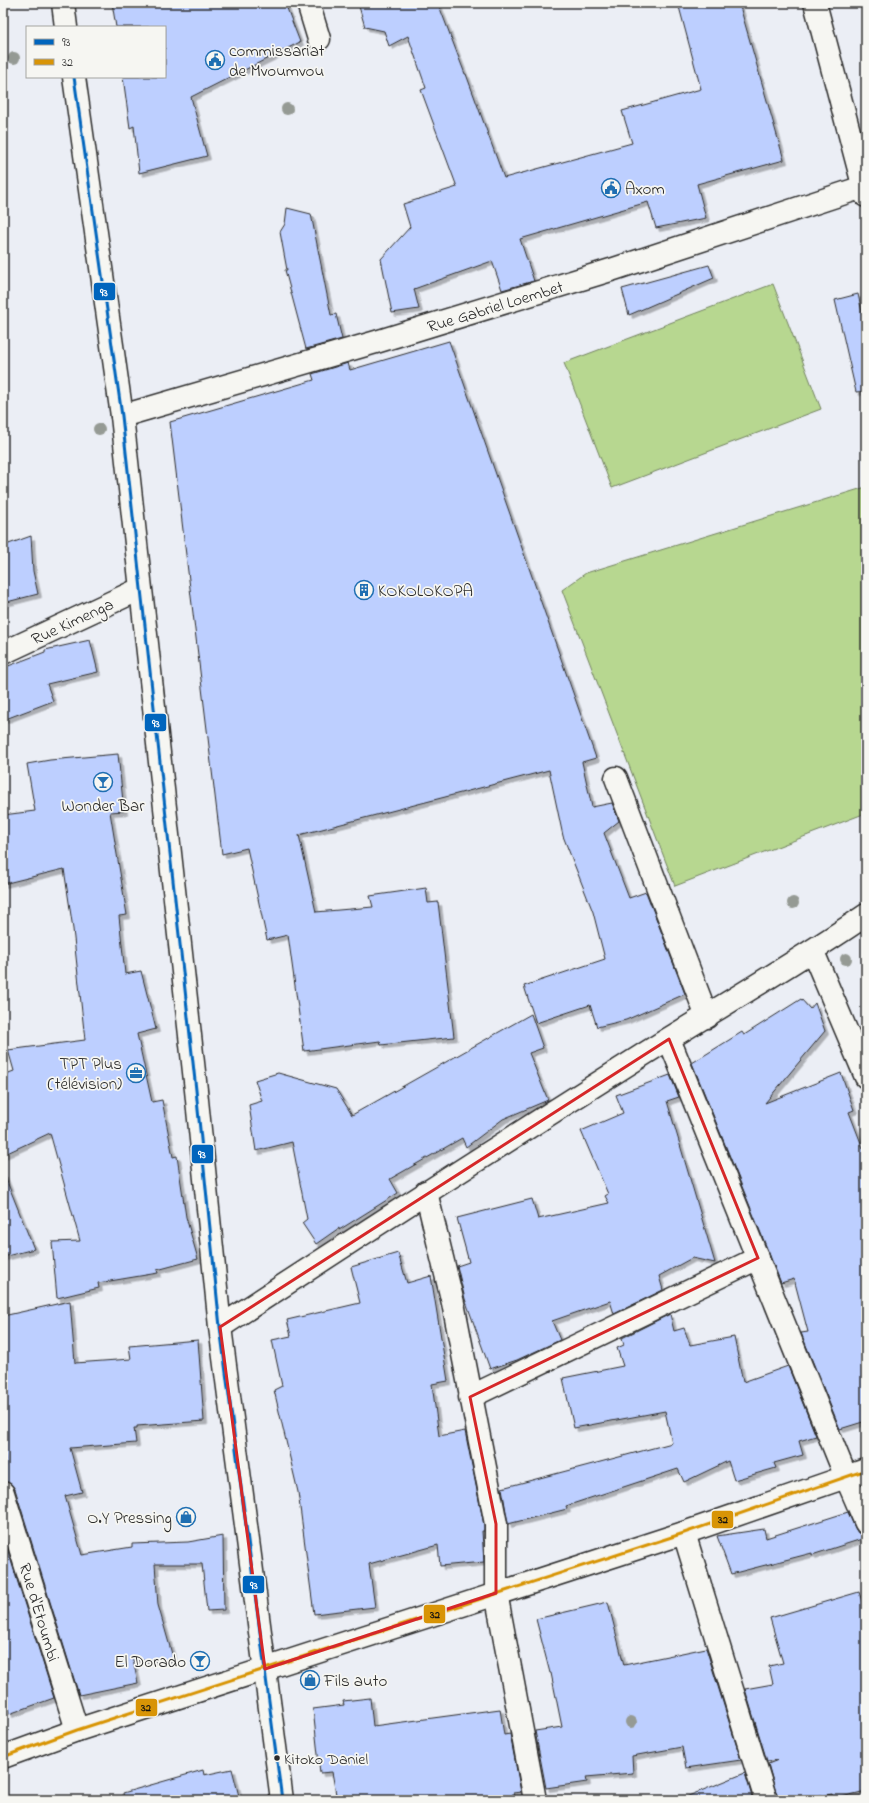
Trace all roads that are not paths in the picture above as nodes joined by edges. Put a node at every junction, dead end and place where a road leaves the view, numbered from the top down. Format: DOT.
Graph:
graph roads {
  1 [pos="63,3"];
  2 [pos="308,3"];
  3 [pos="815,3"];
  4 [pos="66,26"];
  5 [pos="319,39"];
  6 [pos="74,78"];
  7 [pos="865,189"];
  8 [pos="122,416"];
  9 [pos="140,589"];
  10 [pos="3,653"];
  11 [pos="616,778"];
  12 [pos="866,915"];
  13 [pos="813,952"];
  14 [pos="707,1016"];
  15 [pos="669,1039"];
  16 [pos="866,1076"];
  17 [pos="426,1192"];
  18 [pos="758,1258"];
  19 [pos="220,1327"];
  20 [pos="470,1397"];
  21 [pos="866,1470"];
  22 [pos="846,1477"];
  23 [pos="3,1493"];
  24 [pos="866,1523"];
  25 [pos="684,1533"];
  26 [pos="496,1593"];
  27 [pos="265,1669"];
  28 [pos="77,1730"];
  29 [pos="3,1757"];
  30 [pos="282,1800"];
  31 [pos="535,1800"];
  32 [pos="766,1800"];
  1 -- 4 [label="street"];
  2 -- 5 [label="street"];
  3 -- 7 [label="street"];
  6 -- 8 [label="street"];
  7 -- 8 [label="street, Rue Gabriel Loembet"];
  8 -- 9 [label="street"];
  9 -- 10 [label="street, Rue Kimenga"];
  9 -- 19 [label="street"];
  11 -- 14 [label="street"];
  12 -- 13 [label="street"];
  13 -- 14 [label="street"];
  13 -- 16 [label="street"];
  14 -- 15 [label="street"];
  15 -- 17 [label="street"];
  15 -- 18 [label="street"];
  17 -- 19 [label="street"];
  17 -- 20 [label="street"];
  18 -- 20 [label="street"];
  18 -- 22 [label="street"];
  19 -- 27 [label="street"];
  20 -- 26 [label="street"];
  21 -- 22 [label="street"];
  22 -- 24 [label="street"];
  22 -- 25 [label="street"];
  23 -- 28 [label="street, Rue d'Etoumbi"];
  25 -- 26 [label="street"];
  25 -- 32 [label="street"];
  26 -- 27 [label="street"];
  26 -- 31 [label="street"];
  27 -- 28 [label="street"];
  27 -- 30 [label="street"];
  28 -- 29 [label="street"];
}
